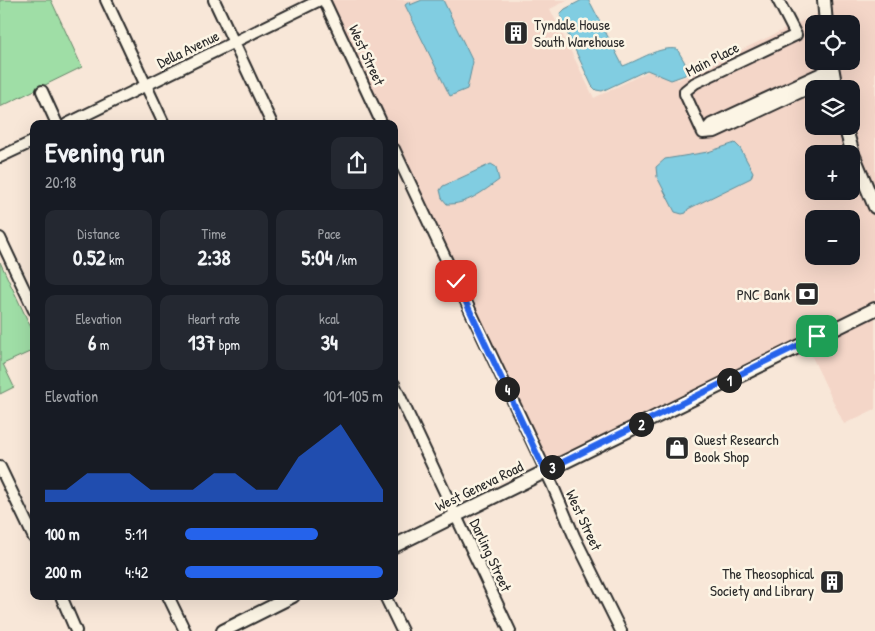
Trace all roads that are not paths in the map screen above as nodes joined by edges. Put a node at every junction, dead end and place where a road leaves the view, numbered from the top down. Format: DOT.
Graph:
graph roads {
  1 [pos="106,0"];
  2 [pos="214,0"];
  3 [pos="322,0"];
  4 [pos="778,0"];
  5 [pos="824,0"];
  6 [pos="825,15"];
  7 [pos="234,43"];
  8 [pos="833,74"];
  9 [pos="146,85"];
  10 [pos="42,91"];
  11 [pos="55,120"];
  12 [pos="75,120"];
  13 [pos="162,120"];
  14 [pos="270,120"];
  15 [pos="380,120"];
  16 [pos="848,135"];
  17 [pos="30,142"];
  18 [pos="0,158"];
  19 [pos="398,158"];
  20 [pos="875,207"];
  21 [pos="0,238"];
  22 [pos="30,302"];
  23 [pos="875,308"];
  24 [pos="398,393"];
  25 [pos="0,467"];
  26 [pos="545,471"];
  27 [pos="456,516"];
  28 [pos="30,530"];
  29 [pos="398,544"];
  30 [pos="63,600"];
  31 [pos="170,600"];
  32 [pos="279,600"];
  33 [pos="388,600"];
  34 [pos="76,631"];
  35 [pos="185,631"];
  36 [pos="223,631"];
  37 [pos="402,631"];
  38 [pos="510,631"];
  39 [pos="622,631"];
  1 -- 9 [label="street"];
  2 -- 7 [label="street"];
  3 -- 7 [label="street, Della Avenue"];
  3 -- 15 [label="street, West Street"];
  4 -- 8 [label="street, Main Place"];
  5 -- 6 [label="main road"];
  7 -- 9 [label="street, Della Avenue"];
  7 -- 14 [label="street"];
  9 -- 12 [label="street, Della Avenue"];
  9 -- 13 [label="street"];
  10 -- 11 [label="street"];
  16 -- 20 [label="main road"];
  17 -- 18 [label="street"];
  19 -- 26 [label="street, West Street"];
  21 -- 22 [label="street"];
  23 -- 26 [label="main road, West Geneva Road"];
  24 -- 27 [label="street, Darling Street"];
  25 -- 28 [label="street"];
  26 -- 27 [label="main road, West Geneva Road"];
  26 -- 39 [label="street, West Street"];
  27 -- 29 [label="main road, West Geneva Road"];
  27 -- 38 [label="street, Darling Street"];
  30 -- 34 [label="street"];
  31 -- 35 [label="street"];
  32 -- 36 [label="main road"];
  33 -- 37 [label="street"];
}
